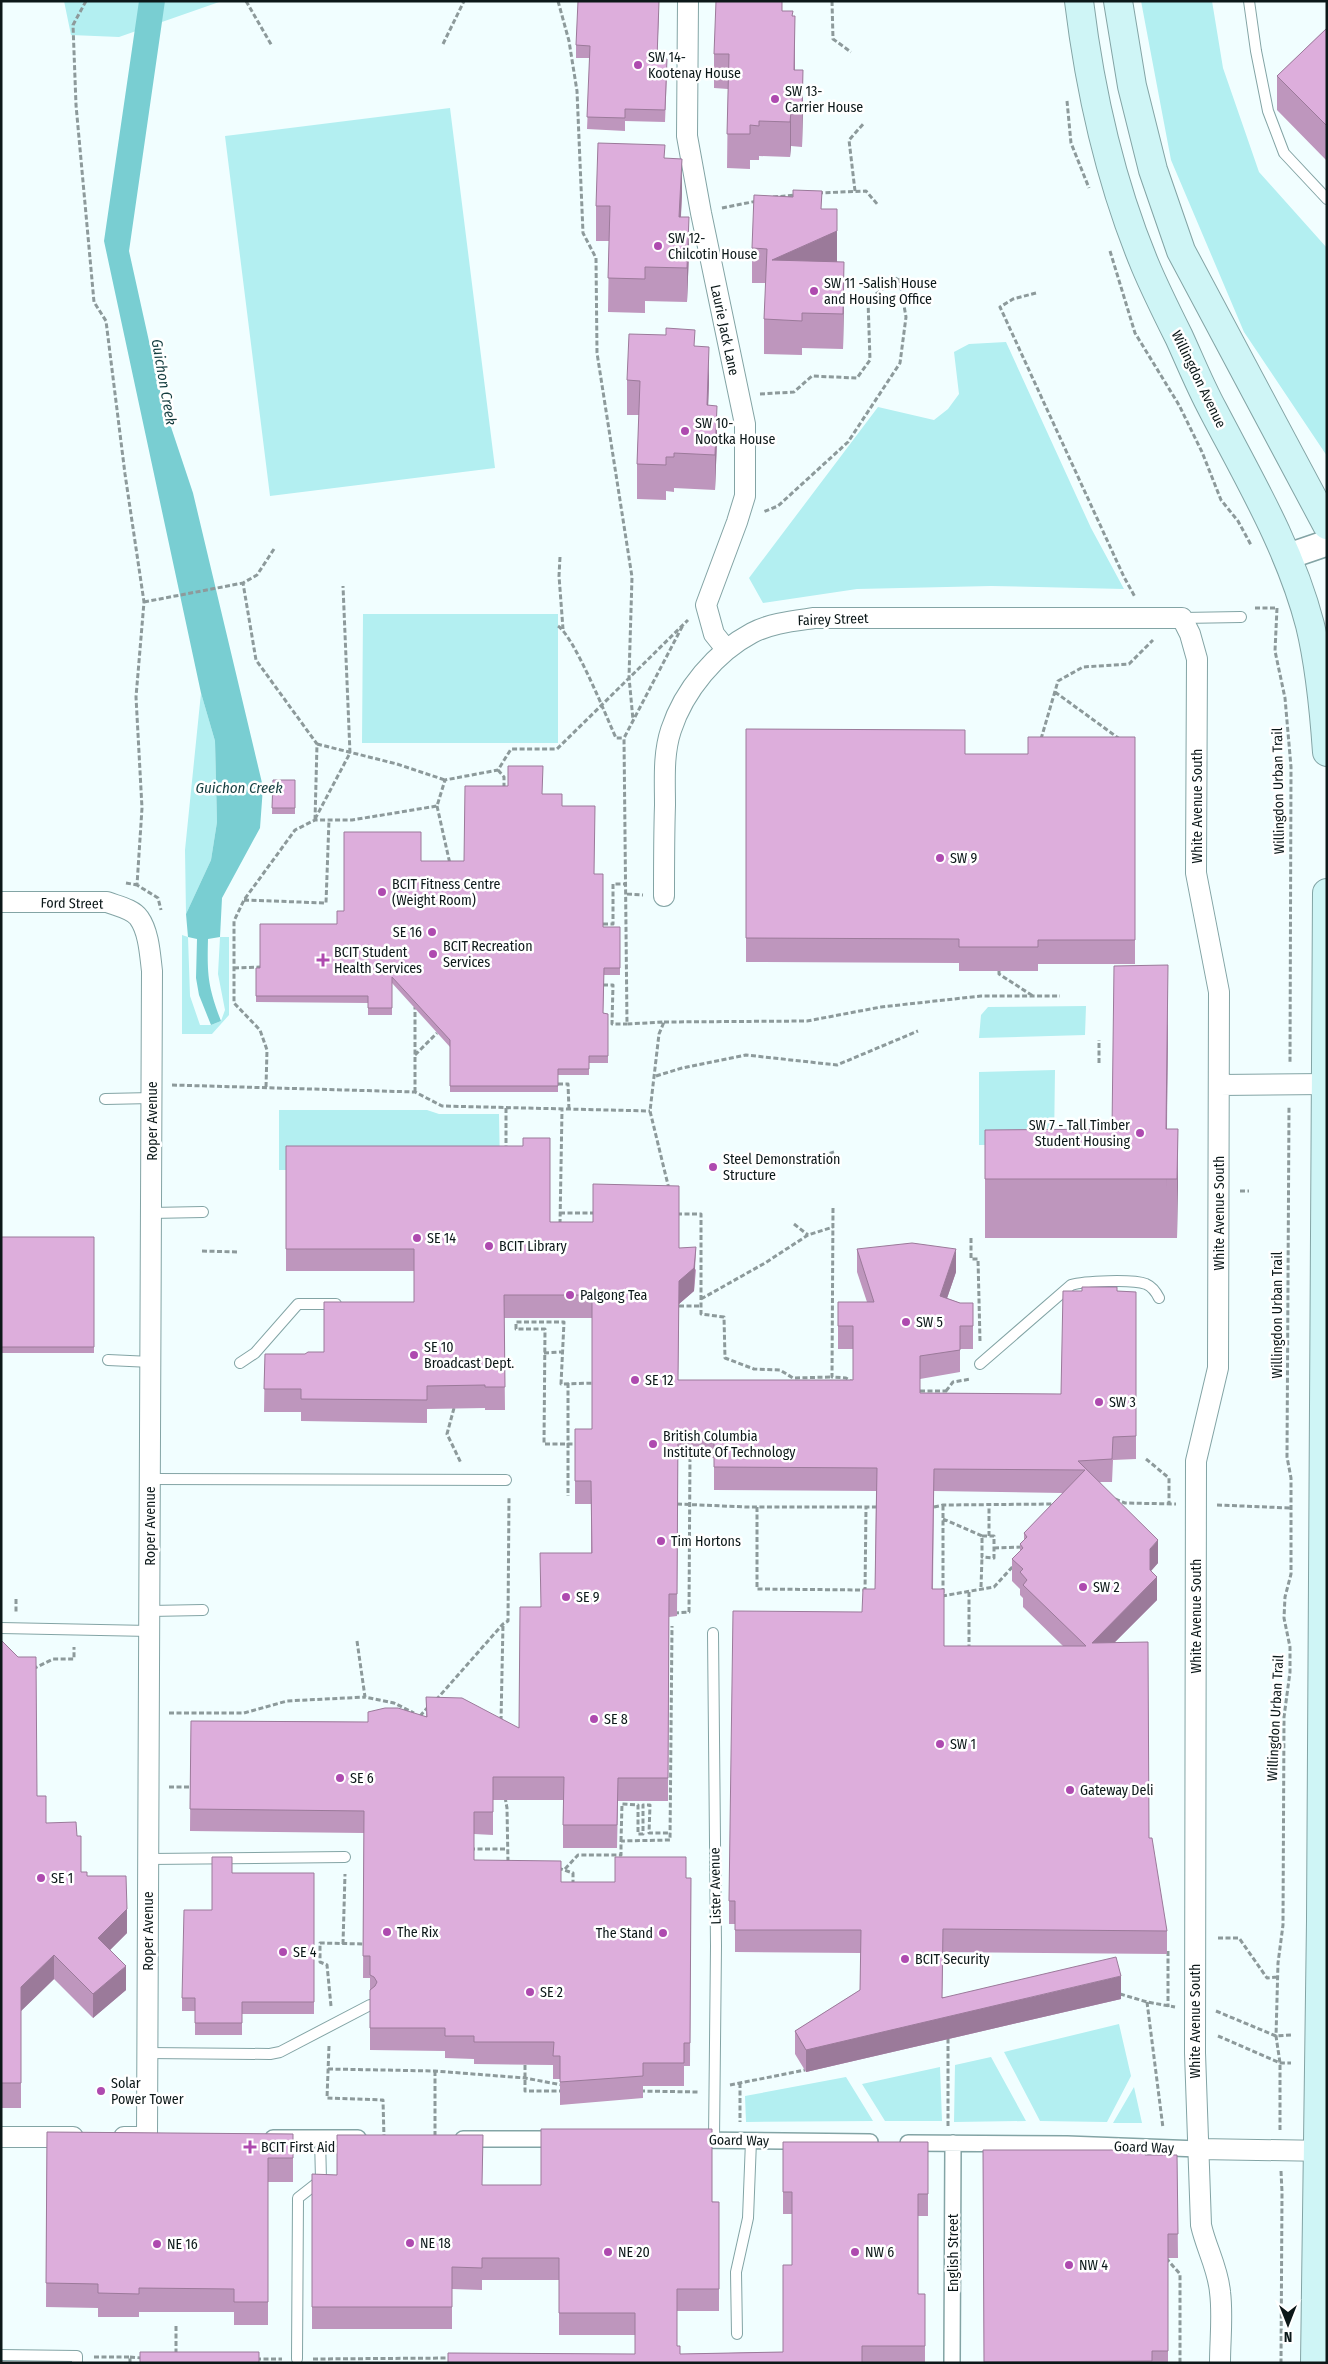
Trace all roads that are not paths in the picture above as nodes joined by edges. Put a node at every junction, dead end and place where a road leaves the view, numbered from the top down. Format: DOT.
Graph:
graph roads {
  1 [pos="688,1"];
  2 [pos="1079,1"];
  3 [pos="1118,1"];
  4 [pos="1248,1"];
  5 [pos="1327,198"];
  6 [pos="1327,525"];
  7 [pos="1327,543"];
  8 [pos="1286,557"];
  9 [pos="1241,617"];
  10 [pos="1182,618"];
  11 [pos="726,649"];
  12 [pos="1327,752"];
  13 [pos="1327,893"];
  14 [pos="664,896"];
  15 [pos="1,902"];
  16 [pos="139,917"];
  17 [pos="1326,1084"];
  18 [pos="1219,1085"];
  19 [pos="157,1091"];
  20 [pos="104,1099"];
  21 [pos="202,1212"];
  22 [pos="151,1213"];
  23 [pos="1160,1298"];
  24 [pos="346,1304"];
  25 [pos="108,1360"];
  26 [pos="151,1362"];
  27 [pos="240,1363"];
  28 [pos="980,1364"];
  29 [pos="150,1479"];
  30 [pos="506,1480"];
  31 [pos="203,1610"];
  32 [pos="150,1621"];
  33 [pos="6,1628"];
  34 [pos="713,1633"];
  35 [pos="345,1857"];
  36 [pos="149,1859"];
  37 [pos="370,2005"];
  38 [pos="147,2053"];
  39 [pos="1,2137"];
  40 [pos="147,2137"];
  41 [pos="167,2137"];
  42 [pos="256,2138"];
  43 [pos="320,2138"];
  44 [pos="384,2138"];
  45 [pos="435,2138"];
  46 [pos="574,2139"];
  47 [pos="674,2140"];
  48 [pos="714,2140"];
  49 [pos="745,2141"];
  50 [pos="951,2143"];
  51 [pos="1199,2149"];
  52 [pos="1323,2151"];
  53 [pos="737,2334"];
  54 [pos="1,2355"];
  55 [pos="77,2359"];
  56 [pos="297,2359"];
  57 [pos="952,2363"];
  58 [pos="1220,2363"];
  59 [pos="1315,2363"];
  1 -- 11 [label="street, Laurie Jack Lane"];
  2 -- 8 [label="main road, Willingdon Avenue"];
  3 -- 6 [label="main road"];
  4 -- 5 [label="lane"];
  7 -- 8 [label="street"];
  8 -- 12 [label="main road, Willingdon Avenue"];
  9 -- 10 [label="lane"];
  10 -- 11 [label="street, Fairey Street"];
  10 -- 18 [label="street, White Avenue South"];
  11 -- 14 [label="street, Fairey Street"];
  13 -- 17 [label="main road"];
  15 -- 16 [label="street, Ford Street"];
  16 -- 19 [label="street, Roper Avenue"];
  17 -- 18 [label="street"];
  17 -- 52 [label="main road"];
  18 -- 51 [label="street, White Avenue South"];
  19 -- 20 [label="lane"];
  19 -- 22 [label="street, Roper Avenue"];
  21 -- 22 [label="lane"];
  22 -- 26 [label="street, Roper Avenue"];
  23 -- 28 [label="lane"];
  24 -- 27 [label="lane"];
  25 -- 26 [label="lane"];
  26 -- 29 [label="street, Roper Avenue"];
  29 -- 30 [label="lane"];
  29 -- 32 [label="street, Roper Avenue"];
  31 -- 32 [label="lane"];
  32 -- 33 [label="lane"];
  32 -- 36 [label="street, Roper Avenue"];
  34 -- 48 [label="lane, Lister Avenue"];
  35 -- 36 [label="lane"];
  36 -- 38 [label="street, Roper Avenue"];
  37 -- 38 [label="lane"];
  38 -- 40 [label="street, Roper Avenue"];
  39 -- 40 [label="street"];
  40 -- 41 [label="street"];
  42 -- 43 [label="street"];
  43 -- 44 [label="street"];
  43 -- 56 [label="lane"];
  45 -- 46 [label="street"];
  47 -- 48 [label="street, Goard Way"];
  48 -- 49 [label="street, Goard Way"];
  49 -- 50 [label="street, Goard Way"];
  49 -- 53 [label="lane"];
  50 -- 51 [label="street, Goard Way"];
  50 -- 57 [label="street, English Street"];
  51 -- 52 [label="street, Goard Way"];
  51 -- 58 [label="street, White Avenue South"];
  52 -- 59 [label="main road"];
  54 -- 55 [label="lane"];
}
